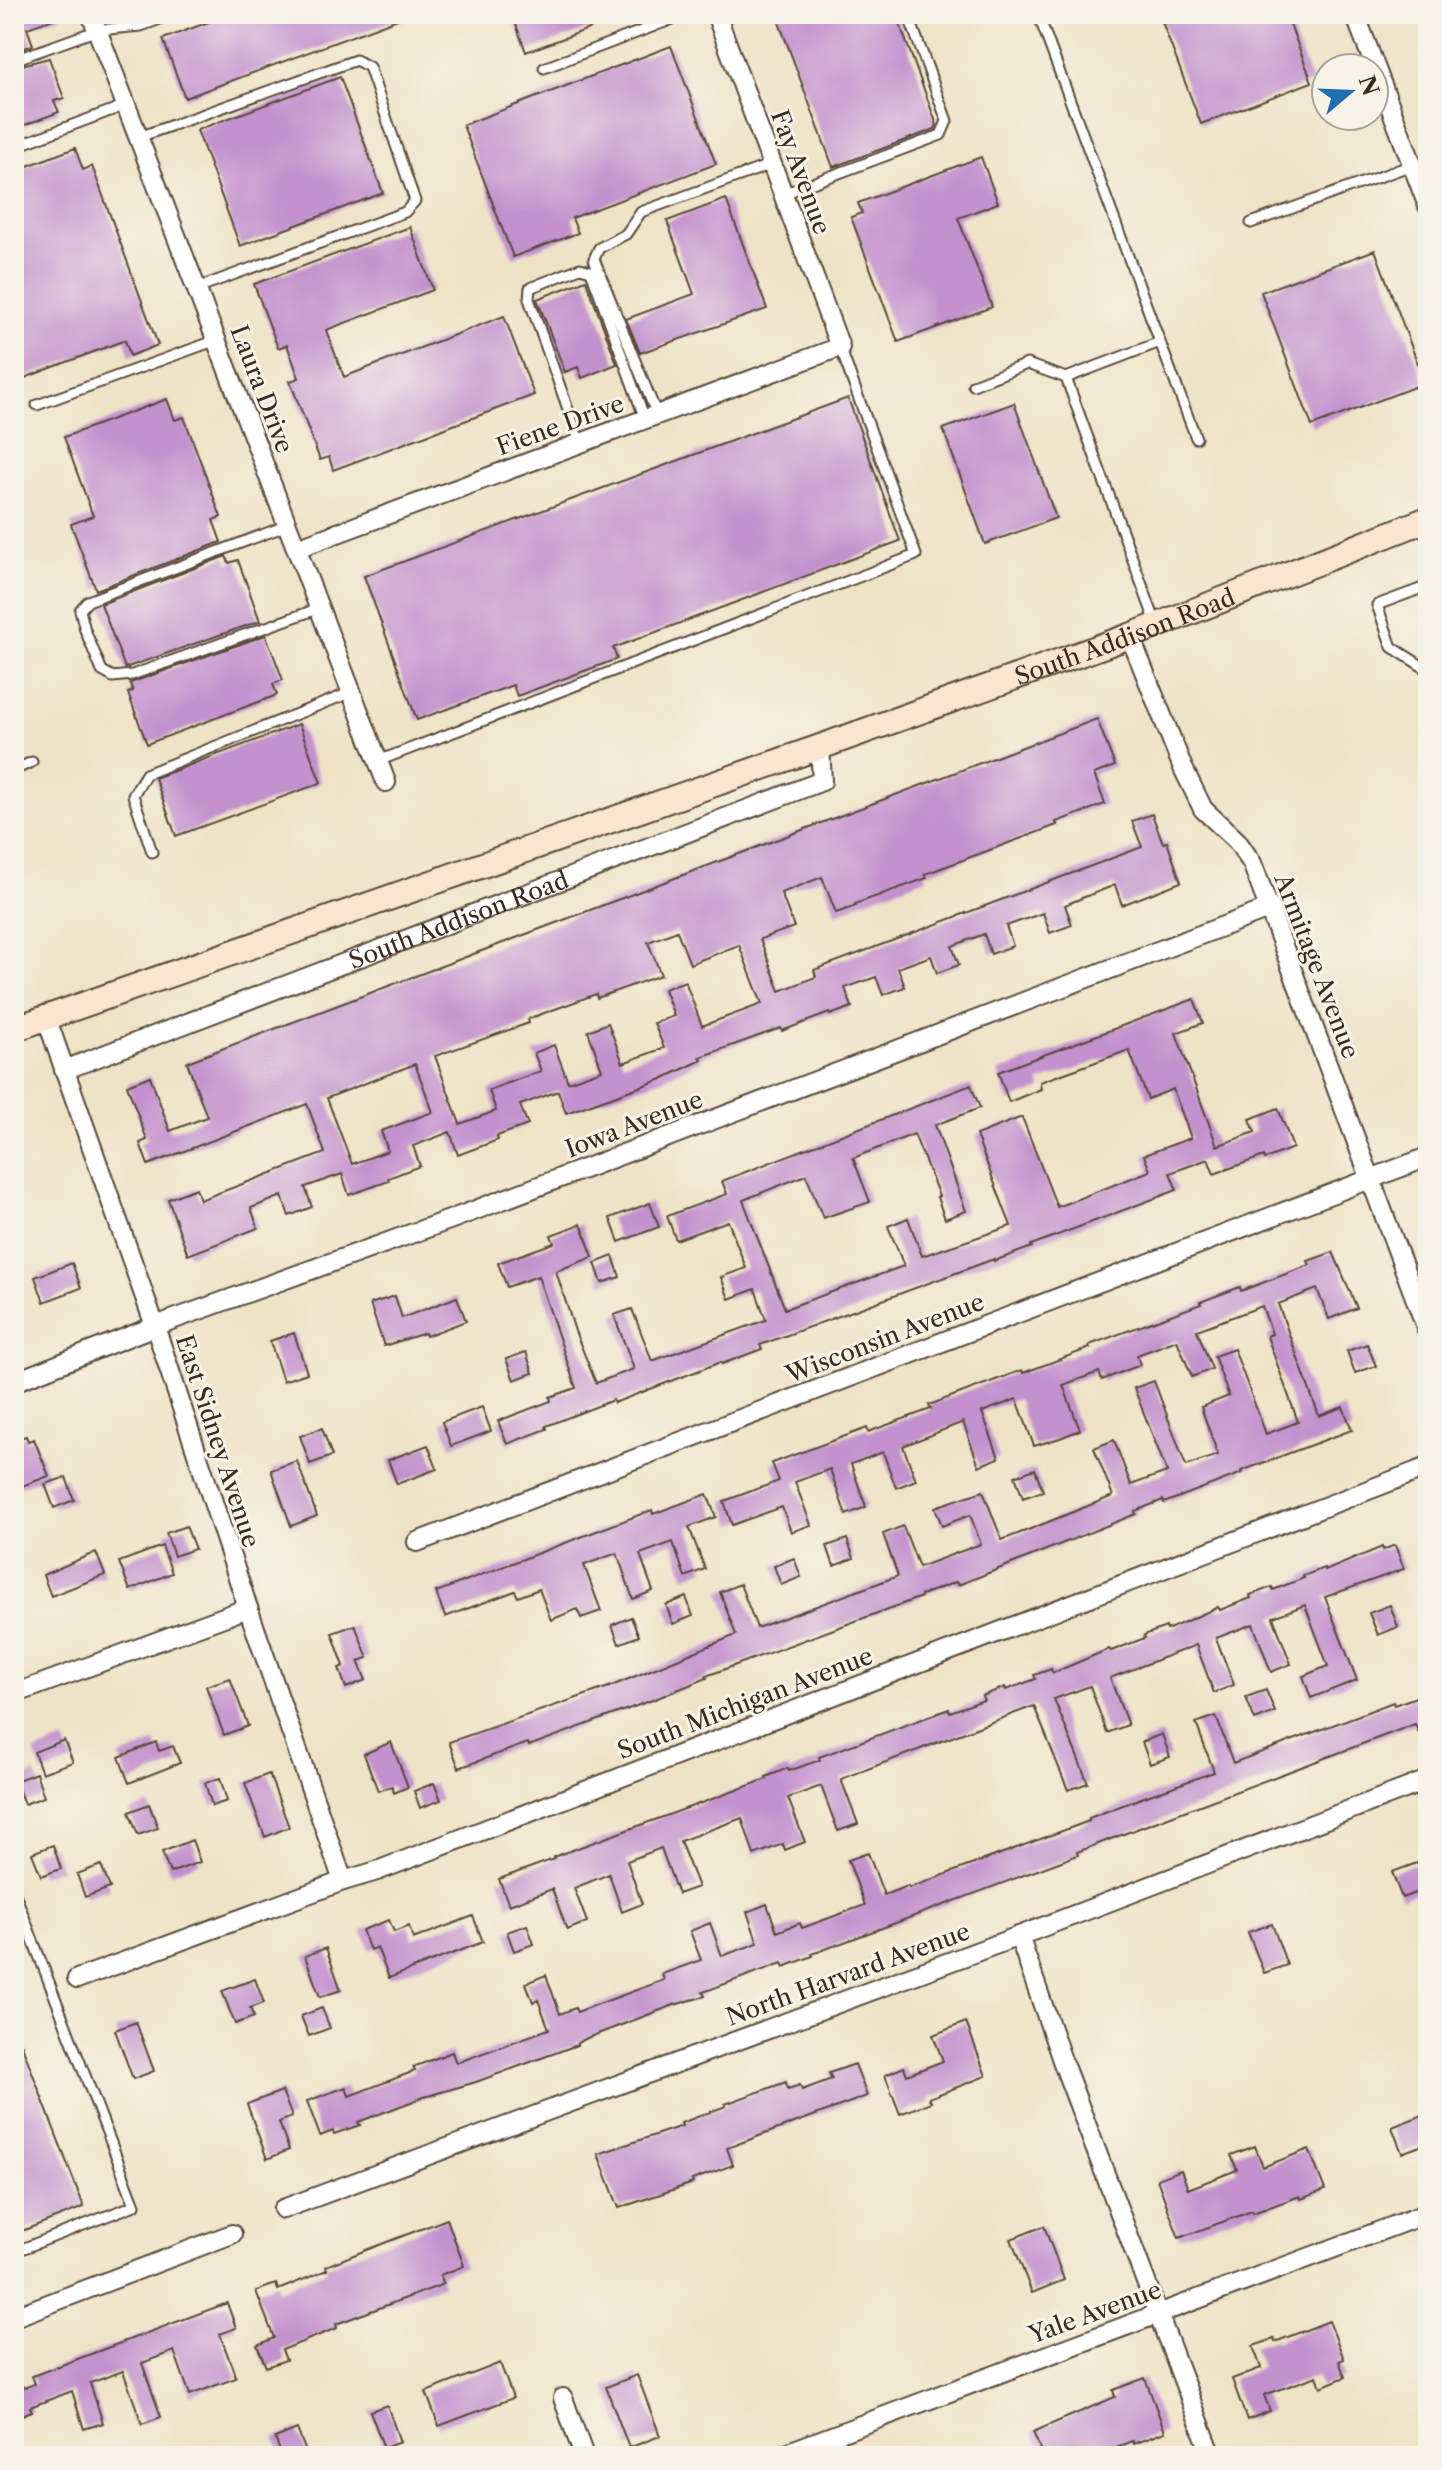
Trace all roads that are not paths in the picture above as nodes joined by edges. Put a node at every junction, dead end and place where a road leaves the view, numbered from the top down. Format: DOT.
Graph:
graph roads {
  1 [pos="174,14"];
  2 [pos="686,14"];
  3 [pos="908,14"];
  4 [pos="1038,14"];
  5 [pos="1355,14"];
  6 [pos="723,16"];
  7 [pos="94,22"];
  8 [pos="14,60"];
  9 [pos="544,68"];
  10 [pos="126,105"];
  11 [pos="139,137"];
  12 [pos="14,147"];
  13 [pos="772,164"];
  14 [pos="1412,165"];
  15 [pos="783,194"];
  16 [pos="1428,206"];
  17 [pos="1251,223"];
  18 [pos="197,288"];
  19 [pos="217,340"];
  20 [pos="1160,342"];
  21 [pos="840,347"];
  22 [pos="1066,378"];
  23 [pos="973,385"];
  24 [pos="37,405"];
  25 [pos="651,417"];
  26 [pos="1196,438"];
  27 [pos="580,443"];
  28 [pos="1427,524"];
  29 [pos="288,525"];
  30 [pos="297,548"];
  31 [pos="1428,586"];
  32 [pos="320,608"];
  33 [pos="1157,625"];
  34 [pos="1130,636"];
  35 [pos="1428,670"];
  36 [pos="352,692"];
  37 [pos="820,747"];
  38 [pos="378,761"];
  39 [pos="32,762"];
  40 [pos="14,770"];
  41 [pos="386,782"];
  42 [pos="152,852"];
  43 [pos="1271,908"];
  44 [pos="46,1017"];
  45 [pos="14,1029"];
  46 [pos="64,1070"];
  47 [pos="1428,1157"];
  48 [pos="1371,1180"];
  49 [pos="155,1326"];
  50 [pos="1428,1332"];
  51 [pos="14,1382"];
  52 [pos="1428,1467"];
  53 [pos="417,1542"];
  54 [pos="248,1608"];
  55 [pos="14,1694"];
  56 [pos="1428,1780"];
  57 [pos="343,1881"];
  58 [pos="14,1891"];
  59 [pos="1019,1936"];
  60 [pos="77,1979"];
  61 [pos="283,2209"];
  62 [pos="1428,2213"];
  63 [pos="232,2234"];
  64 [pos="14,2252"];
  65 [pos="1159,2314"];
  66 [pos="14,2317"];
  67 [pos="563,2398"];
  68 [pos="584,2456"];
  69 [pos="778,2456"];
  70 [pos="1212,2456"];
  1 -- 7 [label="lane"];
  2 -- 9 [label="lane"];
  3 -- 15 [label="lane"];
  4 -- 20 [label="lane"];
  5 -- 14 [label="street"];
  6 -- 13 [label="street, Fay Avenue"];
  7 -- 8 [label="lane"];
  7 -- 10 [label="street, Laura Drive"];
  10 -- 11 [label="street, Laura Drive"];
  10 -- 12 [label="lane"];
  11 -- 18 [label="street, Laura Drive"];
  11 -- 18 [label="lane"];
  13 -- 15 [label="street, Fay Avenue"];
  13 -- 25 [label="lane"];
  14 -- 16 [label="street"];
  14 -- 17 [label="lane"];
  15 -- 21 [label="street, Fay Avenue"];
  18 -- 19 [label="street, Laura Drive"];
  19 -- 24 [label="lane"];
  19 -- 29 [label="street, Laura Drive"];
  20 -- 22 [label="lane"];
  20 -- 26 [label="lane"];
  21 -- 25 [label="street, Fiene Drive"];
  21 -- 38 [label="lane"];
  22 -- 23 [label="lane"];
  22 -- 33 [label="lane"];
  25 -- 27 [label="street, Fiene Drive"];
  25 -- 27 [label="lane"];
  27 -- 30 [label="street, Fiene Drive"];
  28 -- 33 [label="street, South Addison Road"];
  29 -- 30 [label="street, Laura Drive"];
  29 -- 32 [label="lane"];
  30 -- 32 [label="street, Laura Drive"];
  31 -- 35 [label="lane"];
  32 -- 36 [label="street, Laura Drive"];
  33 -- 34 [label="street, South Addison Road"];
  34 -- 37 [label="street, South Addison Road"];
  34 -- 43 [label="street, Armitage Avenue"];
  36 -- 38 [label="street, Laura Drive"];
  36 -- 42 [label="lane"];
  37 -- 44 [label="street, South Addison Road"];
  37 -- 46 [label="street, South Addison Road"];
  38 -- 41 [label="street, Laura Drive"];
  39 -- 40 [label="lane"];
  43 -- 48 [label="street, Armitage Avenue"];
  43 -- 49 [label="street, Iowa Avenue"];
  44 -- 45 [label="street, South Addison Road"];
  44 -- 46 [label="street, East Sidney Avenue"];
  46 -- 49 [label="street, East Sidney Avenue"];
  47 -- 48 [label="street, Wisconsin Avenue"];
  48 -- 50 [label="street, Armitage Avenue"];
  48 -- 53 [label="street, Wisconsin Avenue"];
  49 -- 51 [label="street, Iowa Avenue"];
  49 -- 54 [label="street, East Sidney Avenue"];
  52 -- 57 [label="street, South Michigan Avenue"];
  54 -- 55 [label="street"];
  54 -- 57 [label="street, East Sidney Avenue"];
  56 -- 59 [label="street, North Harvard Avenue"];
  57 -- 60 [label="street, South Michigan Avenue"];
  58 -- 64 [label="lane"];
  59 -- 61 [label="street, North Harvard Avenue"];
  59 -- 65 [label="street"];
  62 -- 65 [label="street, Yale Avenue"];
  63 -- 66 [label="street"];
  65 -- 69 [label="street, Yale Avenue"];
  65 -- 70 [label="street"];
  67 -- 68 [label="street"];
}
